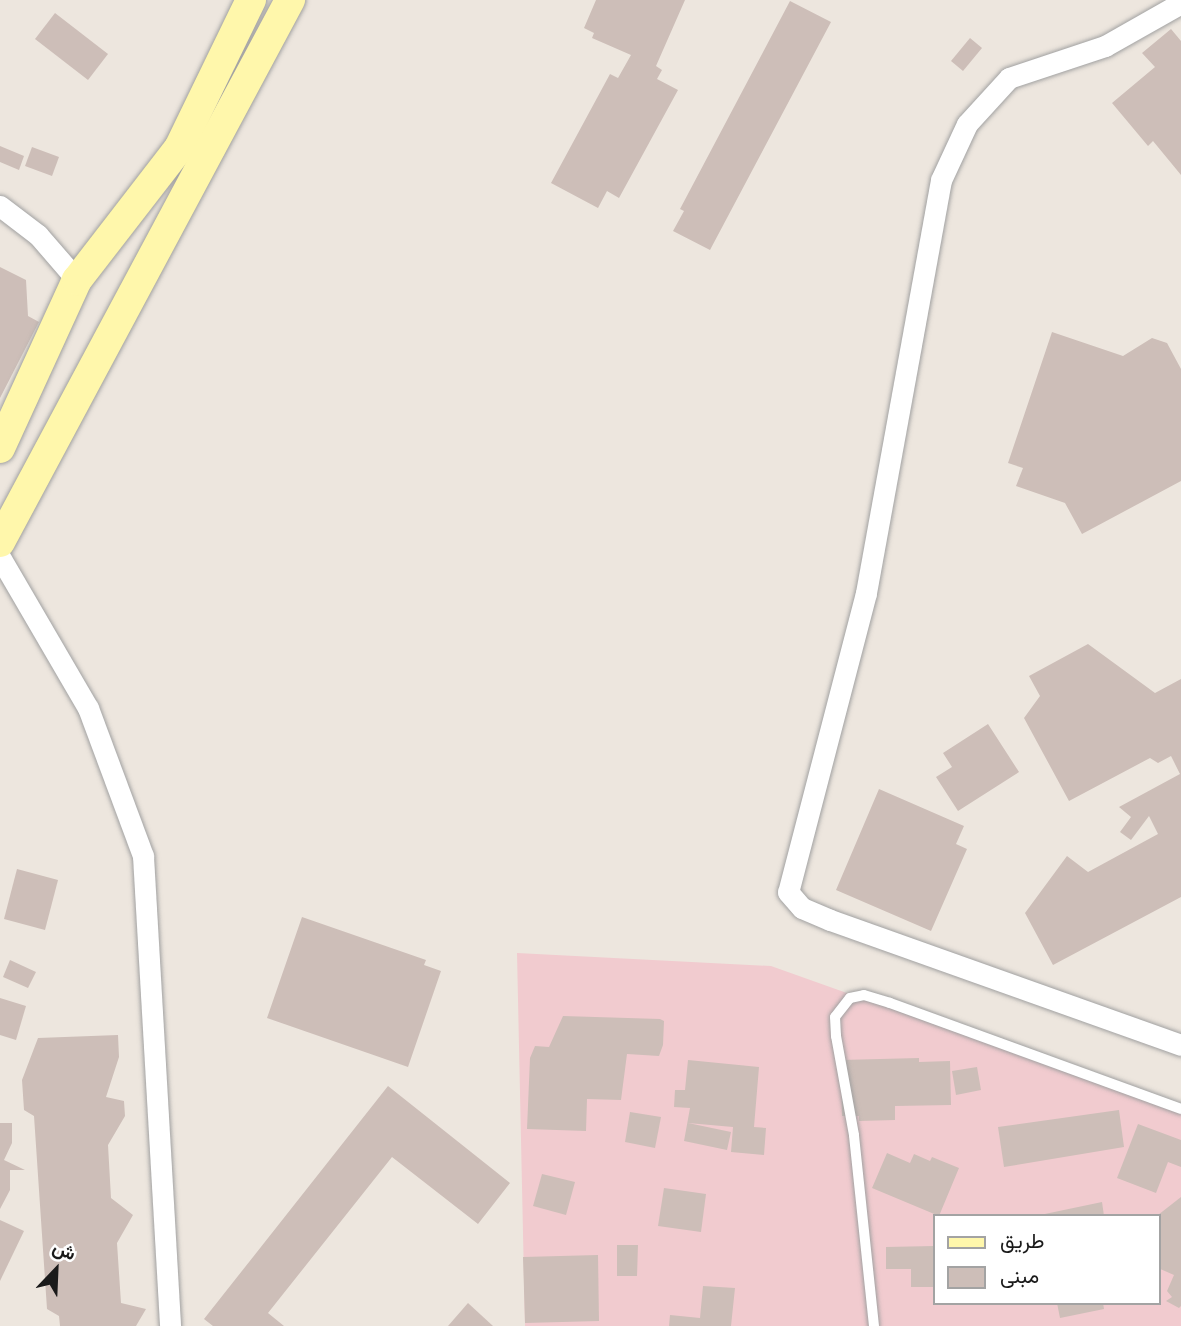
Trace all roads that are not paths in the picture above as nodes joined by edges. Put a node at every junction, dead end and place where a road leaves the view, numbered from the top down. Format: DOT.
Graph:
graph roads {
  1 [pos="251,0"];
  2 [pos="290,0"];
  3 [pos="1181,3"];
  4 [pos="0,206"];
  5 [pos="77,280"];
  6 [pos="0,448"];
  7 [pos="0,542"];
  8 [pos="0,557"];
  9 [pos="1181,1045"];
  10 [pos="1181,1109"];
  11 [pos="170,1326"];
  12 [pos="874,1326"];
  1 -- 5 [label="street"];
  2 -- 7 [label="street"];
  3 -- 9 [label="street"];
  4 -- 5 [label="street"];
  5 -- 6 [label="street"];
  8 -- 11 [label="street"];
  10 -- 12 [label="lane"];
}
